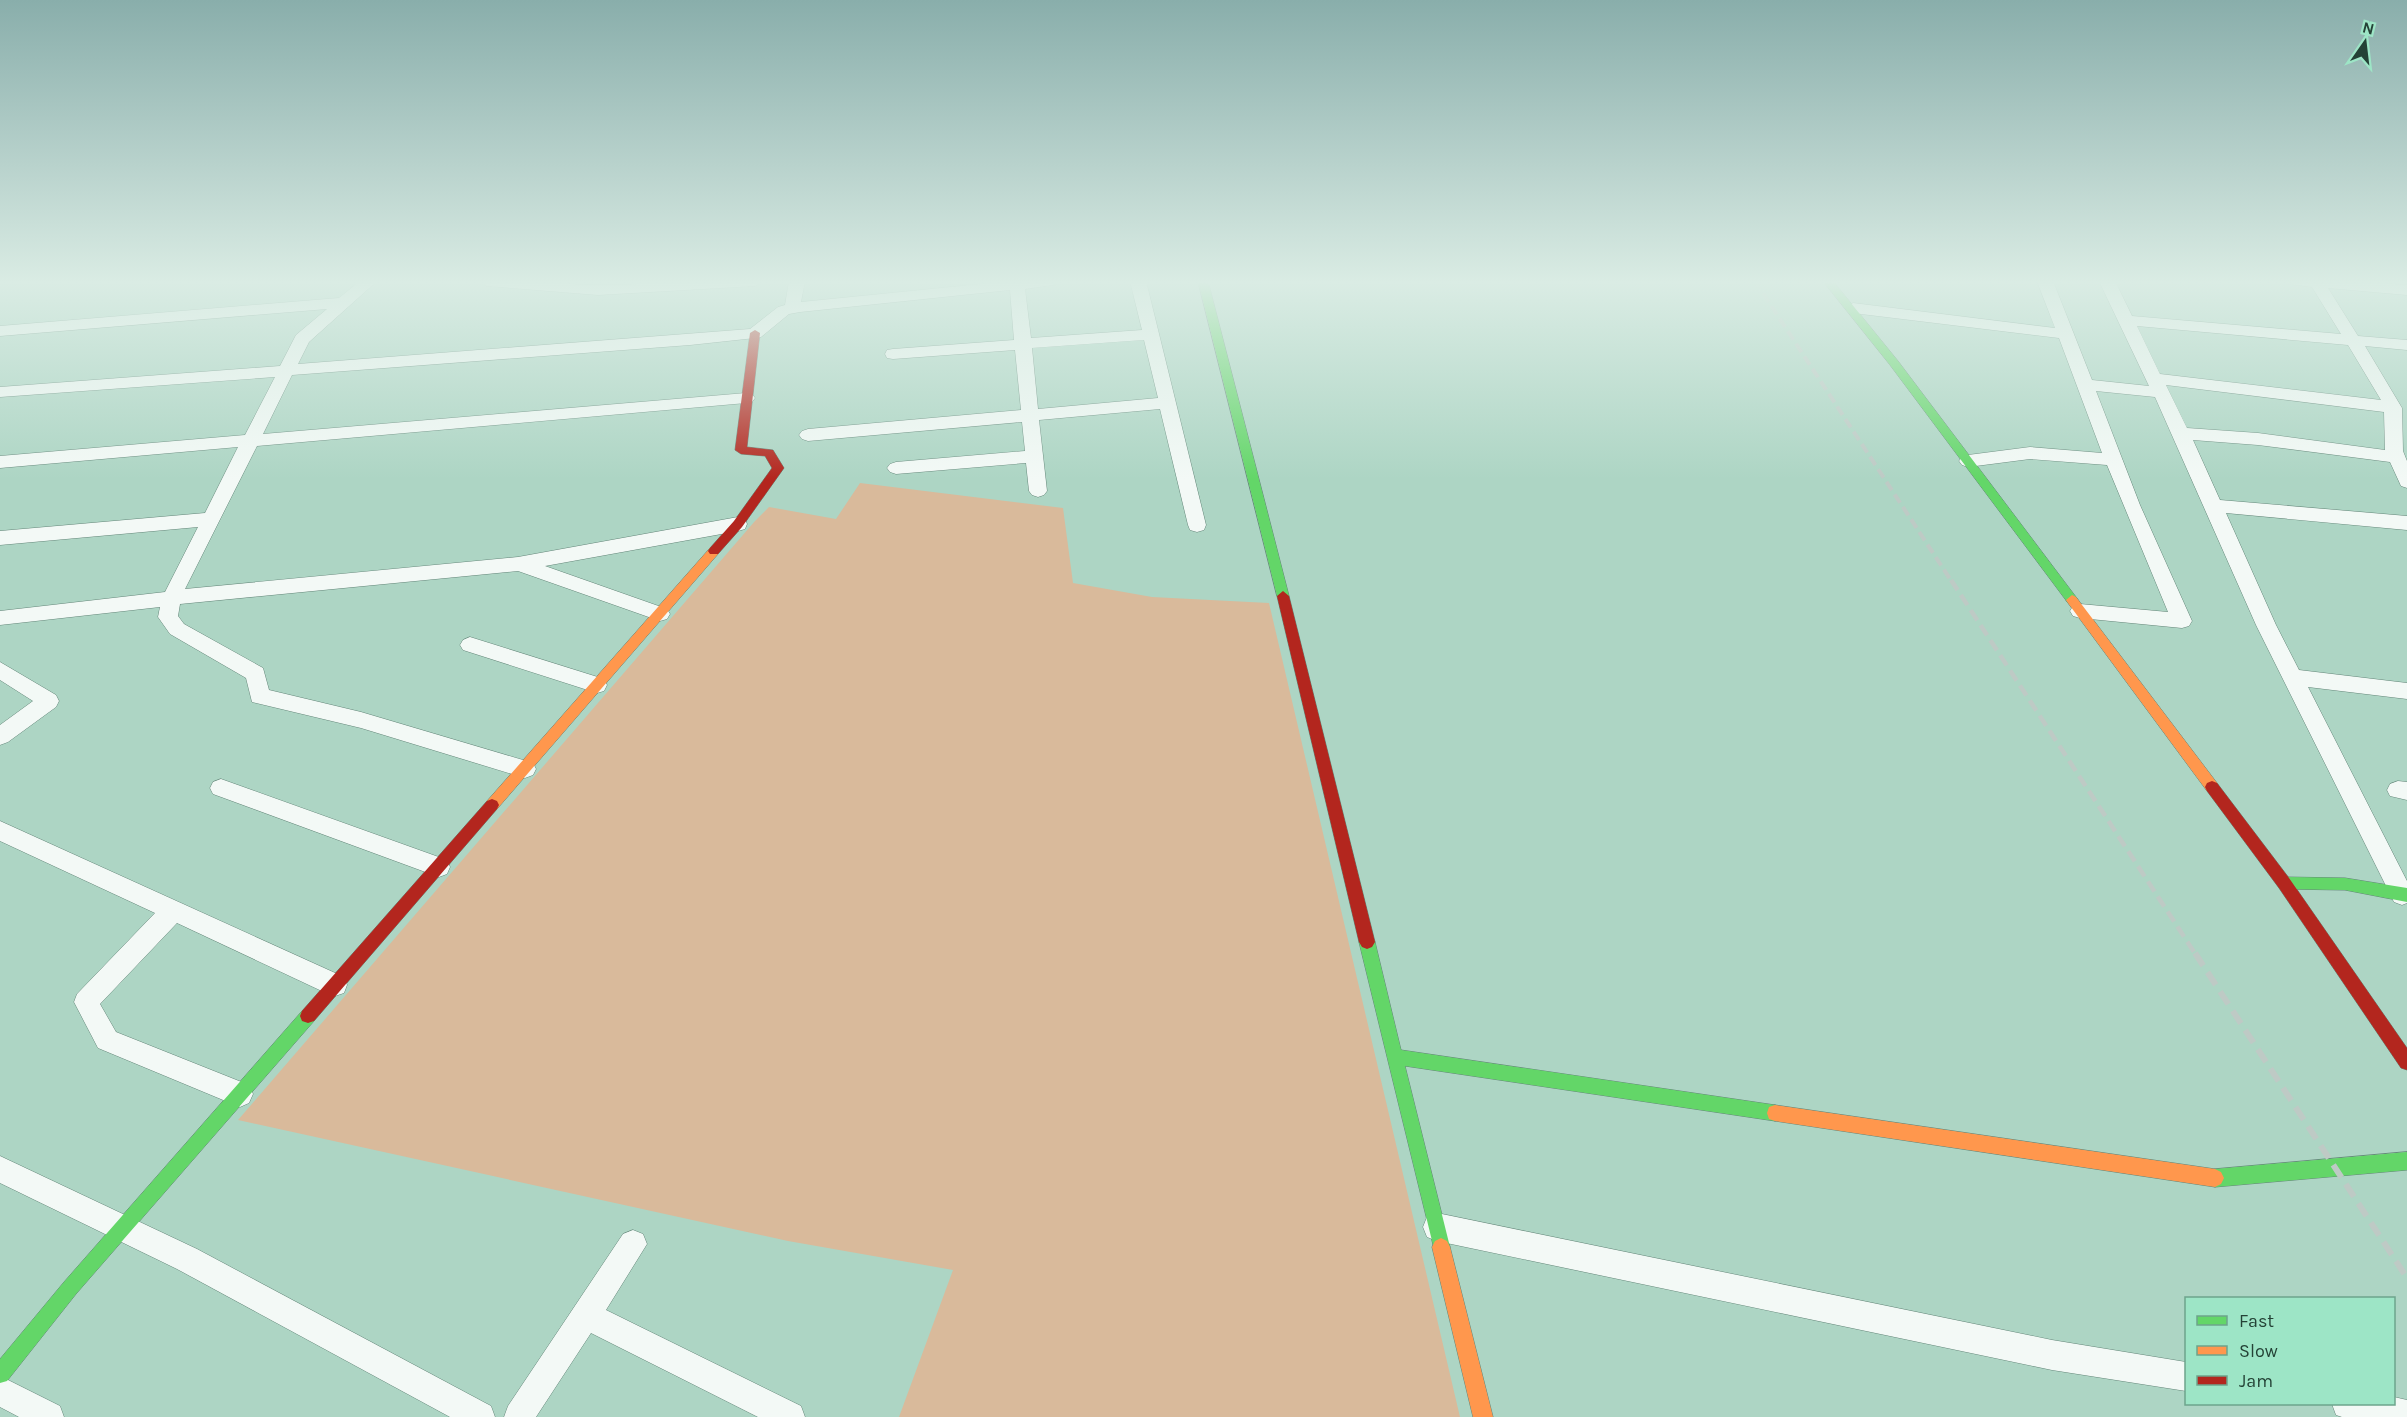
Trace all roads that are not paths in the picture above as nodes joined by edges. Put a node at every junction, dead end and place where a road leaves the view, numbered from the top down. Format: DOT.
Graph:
graph roads {
  1 [pos="298,347"];
  2 [pos="591,347"];
  3 [pos="753,347"];
  4 [pos="982,347"];
  5 [pos="1023,347"];
  6 [pos="1154,347"];
  7 [pos="1220,347"];
  8 [pos="1881,347"];
  9 [pos="2070,347"];
  10 [pos="2139,347"];
  11 [pos="2358,347"];
  12 [pos="893,354"];
  13 [pos="287,369"];
  14 [pos="2085,385"];
  15 [pos="2156,385"];
  16 [pos="0,392"];
  17 [pos="746,398"];
  18 [pos="2396,402"];
  19 [pos="1168,403"];
  20 [pos="1030,416"];
  21 [pos="2180,433"];
  22 [pos="808,435"];
  23 [pos="250,442"];
  24 [pos="2399,447"];
  25 [pos="1035,456"];
  26 [pos="2114,460"];
  27 [pos="0,462"];
  28 [pos="1968,462"];
  29 [pos="896,468"];
  30 [pos="2407,482"];
  31 [pos="1038,490"];
  32 [pos="2214,506"];
  33 [pos="211,519"];
  34 [pos="2407,523"];
  35 [pos="738,524"];
  36 [pos="1197,525"];
  37 [pos="0,538"];
  38 [pos="518,564"];
  39 [pos="171,598"];
  40 [pos="2080,610"];
  41 [pos="660,614"];
  42 [pos="0,618"];
  43 [pos="470,645"];
  44 [pos="0,670"];
  45 [pos="2292,677"];
  46 [pos="597,686"];
  47 [pos="2407,691"];
  48 [pos="0,736"];
  49 [pos="525,769"];
  50 [pos="221,788"];
  51 [pos="0,831"];
  52 [pos="439,867"];
  53 [pos="2284,883"];
  54 [pos="2405,895"];
  55 [pos="173,911"];
  56 [pos="335,985"];
  57 [pos="1396,1057"];
  58 [pos="2407,1062"];
  59 [pos="240,1094"];
  60 [pos="2407,1161"];
  61 [pos="0,1169"];
  62 [pos="1437,1227"];
  63 [pos="123,1228"];
  64 [pos="633,1244"];
  65 [pos="586,1315"];
  66 [pos="0,1374"];
  67 [pos="2185,1377"];
  68 [pos="0,1391"];
  69 [pos="2353,1405"];
  70 [pos="2402,1413"];
  71 [pos="49,1417"];
  72 [pos="480,1417"];
  73 [pos="519,1417"];
  74 [pos="790,1417"];
  75 [pos="1482,1417"];
  1 -- 13 [label="street"];
  2 -- 13 [label="street"];
  3 -- 17 [label="street"];
  4 -- 12 [label="street"];
  5 -- 20 [label="street"];
  6 -- 19 [label="street"];
  7 -- 57 [label="street"];
  8 -- 28 [label="street"];
  9 -- 14 [label="street"];
  10 -- 15 [label="street"];
  11 -- 18 [label="street"];
  13 -- 16 [label="street"];
  13 -- 23 [label="street"];
  14 -- 15 [label="street"];
  14 -- 26 [label="street"];
  15 -- 18 [label="street"];
  15 -- 21 [label="street"];
  17 -- 23 [label="street"];
  17 -- 35 [label="street"];
  18 -- 24 [label="street"];
  19 -- 20 [label="street"];
  19 -- 36 [label="street"];
  20 -- 22 [label="street"];
  20 -- 25 [label="street"];
  21 -- 24 [label="street"];
  21 -- 32 [label="street"];
  23 -- 27 [label="street"];
  23 -- 33 [label="street"];
  24 -- 30 [label="street"];
  25 -- 29 [label="street"];
  25 -- 31 [label="street"];
  26 -- 28 [label="street"];
  26 -- 40 [label="street"];
  28 -- 40 [label="street"];
  32 -- 34 [label="street"];
  32 -- 45 [label="street"];
  33 -- 37 [label="street"];
  33 -- 39 [label="street"];
  35 -- 38 [label="street"];
  35 -- 41 [label="street"];
  38 -- 39 [label="street"];
  38 -- 41 [label="street"];
  39 -- 42 [label="street"];
  39 -- 49 [label="street"];
  40 -- 53 [label="street"];
  41 -- 46 [label="street"];
  43 -- 46 [label="street"];
  44 -- 48 [label="street"];
  45 -- 47 [label="street"];
  45 -- 54 [label="street"];
  46 -- 49 [label="street"];
  49 -- 52 [label="street"];
  50 -- 52 [label="street"];
  51 -- 55 [label="street"];
  52 -- 56 [label="street"];
  53 -- 54 [label="street"];
  53 -- 58 [label="street"];
  55 -- 56 [label="street"];
  55 -- 59 [label="street"];
  56 -- 59 [label="street"];
  57 -- 60 [label="street"];
  57 -- 62 [label="street"];
  59 -- 63 [label="street"];
  61 -- 63 [label="street"];
  62 -- 67 [label="street"];
  62 -- 75 [label="street"];
  63 -- 66 [label="street"];
  63 -- 72 [label="street"];
  64 -- 65 [label="street"];
  65 -- 73 [label="street"];
  65 -- 74 [label="street"];
  68 -- 71 [label="street"];
  69 -- 70 [label="street"];
}
